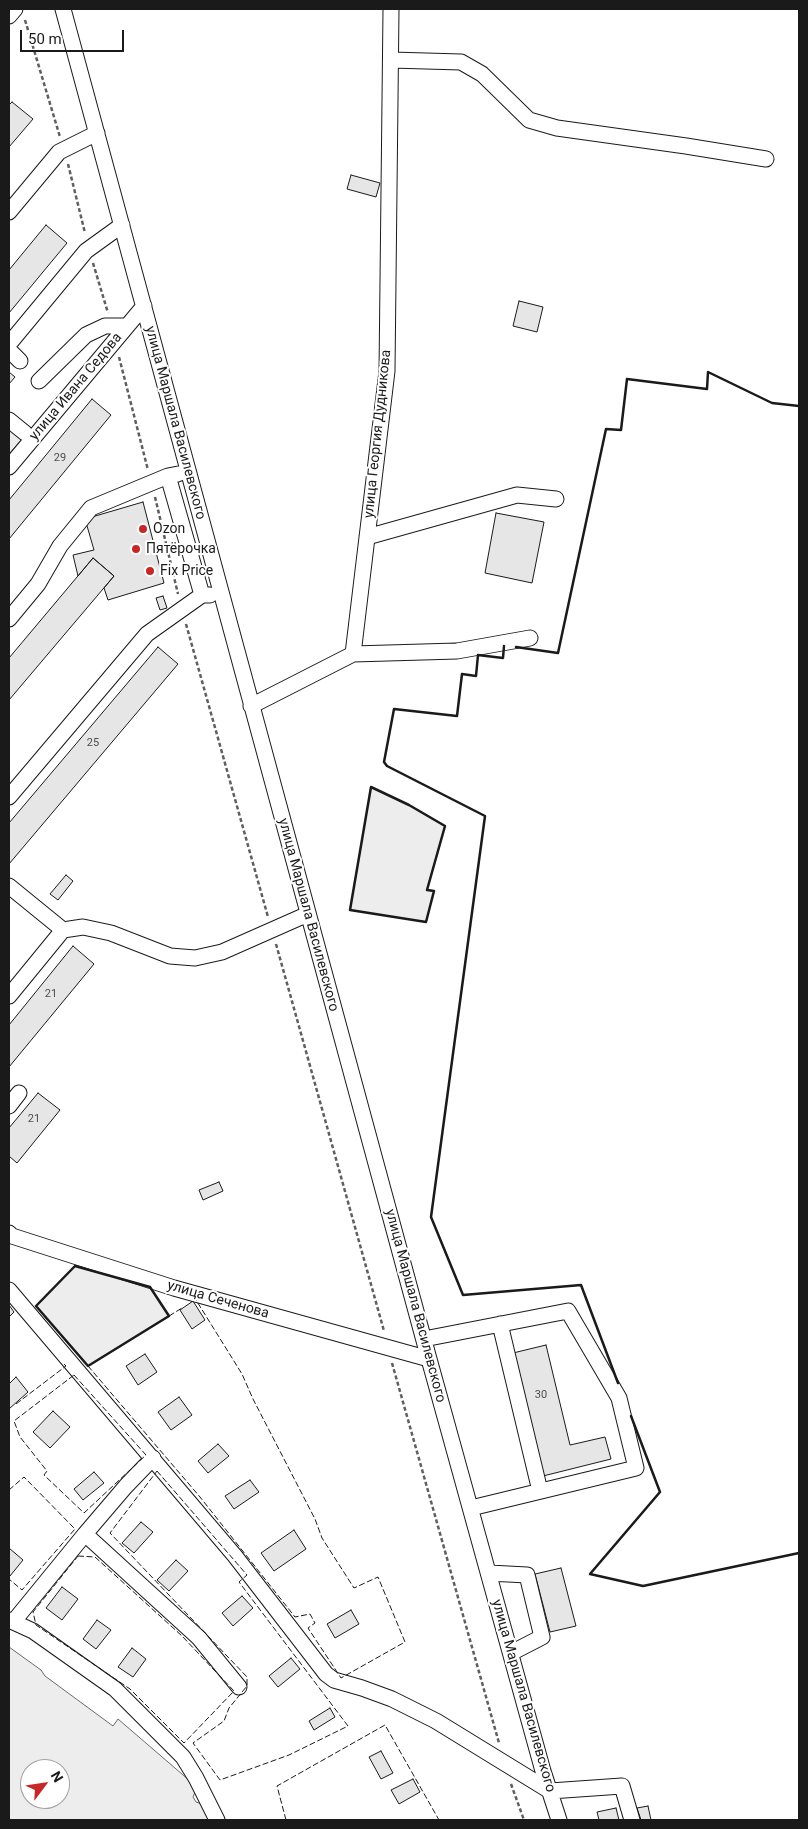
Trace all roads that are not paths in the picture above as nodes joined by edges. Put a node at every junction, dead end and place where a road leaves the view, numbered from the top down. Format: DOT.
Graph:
graph roads {
  1 [pos="15,9"];
  2 [pos="63,9"];
  3 [pos="391,9"];
  4 [pos="9,16"];
  5 [pos="390,60"];
  6 [pos="97,133"];
  7 [pos="766,160"];
  8 [pos="9,212"];
  9 [pos="122,225"];
  10 [pos="144,306"];
  11 [pos="127,326"];
  12 [pos="9,344"];
  13 [pos="9,350"];
  14 [pos="20,361"];
  15 [pos="39,381"];
  16 [pos="9,420"];
  17 [pos="25,433"];
  18 [pos="9,467"];
  19 [pos="188,471"];
  20 [pos="168,476"];
  21 [pos="556,499"];
  22 [pos="367,537"];
  23 [pos="202,595"];
  24 [pos="222,596"];
  25 [pos="9,619"];
  26 [pos="530,638"];
  27 [pos="353,654"];
  28 [pos="251,706"];
  29 [pos="9,797"];
  30 [pos="9,886"];
  31 [pos="308,914"];
  32 [pos="62,930"];
  33 [pos="9,996"];
  34 [pos="19,1093"];
  35 [pos="9,1106"];
  36 [pos="9,1233"];
  37 [pos="9,1290"];
  38 [pos="500,1324"];
  39 [pos="424,1339"];
  40 [pos="430,1359"];
  41 [pos="153,1458"];
  42 [pos="540,1491"];
  43 [pos="471,1508"];
  44 [pos="85,1534"];
  45 [pos="489,1573"];
  46 [pos="12,1621"];
  47 [pos="511,1653"];
  48 [pos="239,1687"];
  49 [pos="550,1791"];
  50 [pos="216,1820"];
  51 [pos="559,1820"];
  52 [pos="632,1820"];
  1 -- 4 [label="street"];
  2 -- 6 [label="street, улица Маршала Василевского"];
  3 -- 5 [label="street, улица Георгия Дудникова"];
  5 -- 7 [label="street"];
  5 -- 22 [label="street, улица Георгия Дудникова"];
  6 -- 8 [label="street"];
  6 -- 9 [label="street, улица Маршала Василевского"];
  9 -- 10 [label="street, улица Маршала Василевского"];
  9 -- 12 [label="street"];
  10 -- 11 [label="street, улица Ивана Седова"];
  10 -- 19 [label="street, улица Маршала Василевского"];
  11 -- 15 [label="street"];
  11 -- 18 [label="street, улица Ивана Седова"];
  13 -- 14 [label="street"];
  16 -- 17 [label="street"];
  19 -- 20 [label="street"];
  19 -- 24 [label="street, улица Маршала Василевского"];
  20 -- 23 [label="street"];
  20 -- 25 [label="street"];
  21 -- 22 [label="street"];
  22 -- 27 [label="street, улица Георгия Дудникова"];
  23 -- 24 [label="street"];
  23 -- 29 [label="street"];
  24 -- 28 [label="street, улица Маршала Василевского"];
  26 -- 27 [label="street"];
  27 -- 28 [label="street"];
  28 -- 31 [label="street, улица Маршала Василевского"];
  30 -- 32 [label="street"];
  31 -- 32 [label="street"];
  31 -- 39 [label="street, улица Маршала Василевского"];
  32 -- 33 [label="street"];
  34 -- 35 [label="street"];
  36 -- 40 [label="street, улица Сеченова"];
  37 -- 41 [label="street"];
  38 -- 39 [label="street"];
  38 -- 42 [label="street"];
  38 -- 42 [label="street"];
  39 -- 40 [label="street, улица Маршала Василевского"];
  40 -- 43 [label="street, улица Маршала Василевского"];
  41 -- 44 [label="street"];
  41 -- 49 [label="street"];
  42 -- 43 [label="street"];
  43 -- 45 [label="street, улица Маршала Василевского"];
  44 -- 46 [label="street"];
  44 -- 48 [label="street"];
  45 -- 47 [label="street, улица Маршала Василевского"];
  45 -- 47 [label="street"];
  46 -- 50 [label="street"];
  47 -- 49 [label="street, улица Маршала Василевского"];
  49 -- 51 [label="street, улица Маршала Василевского"];
  49 -- 52 [label="street"];
}
